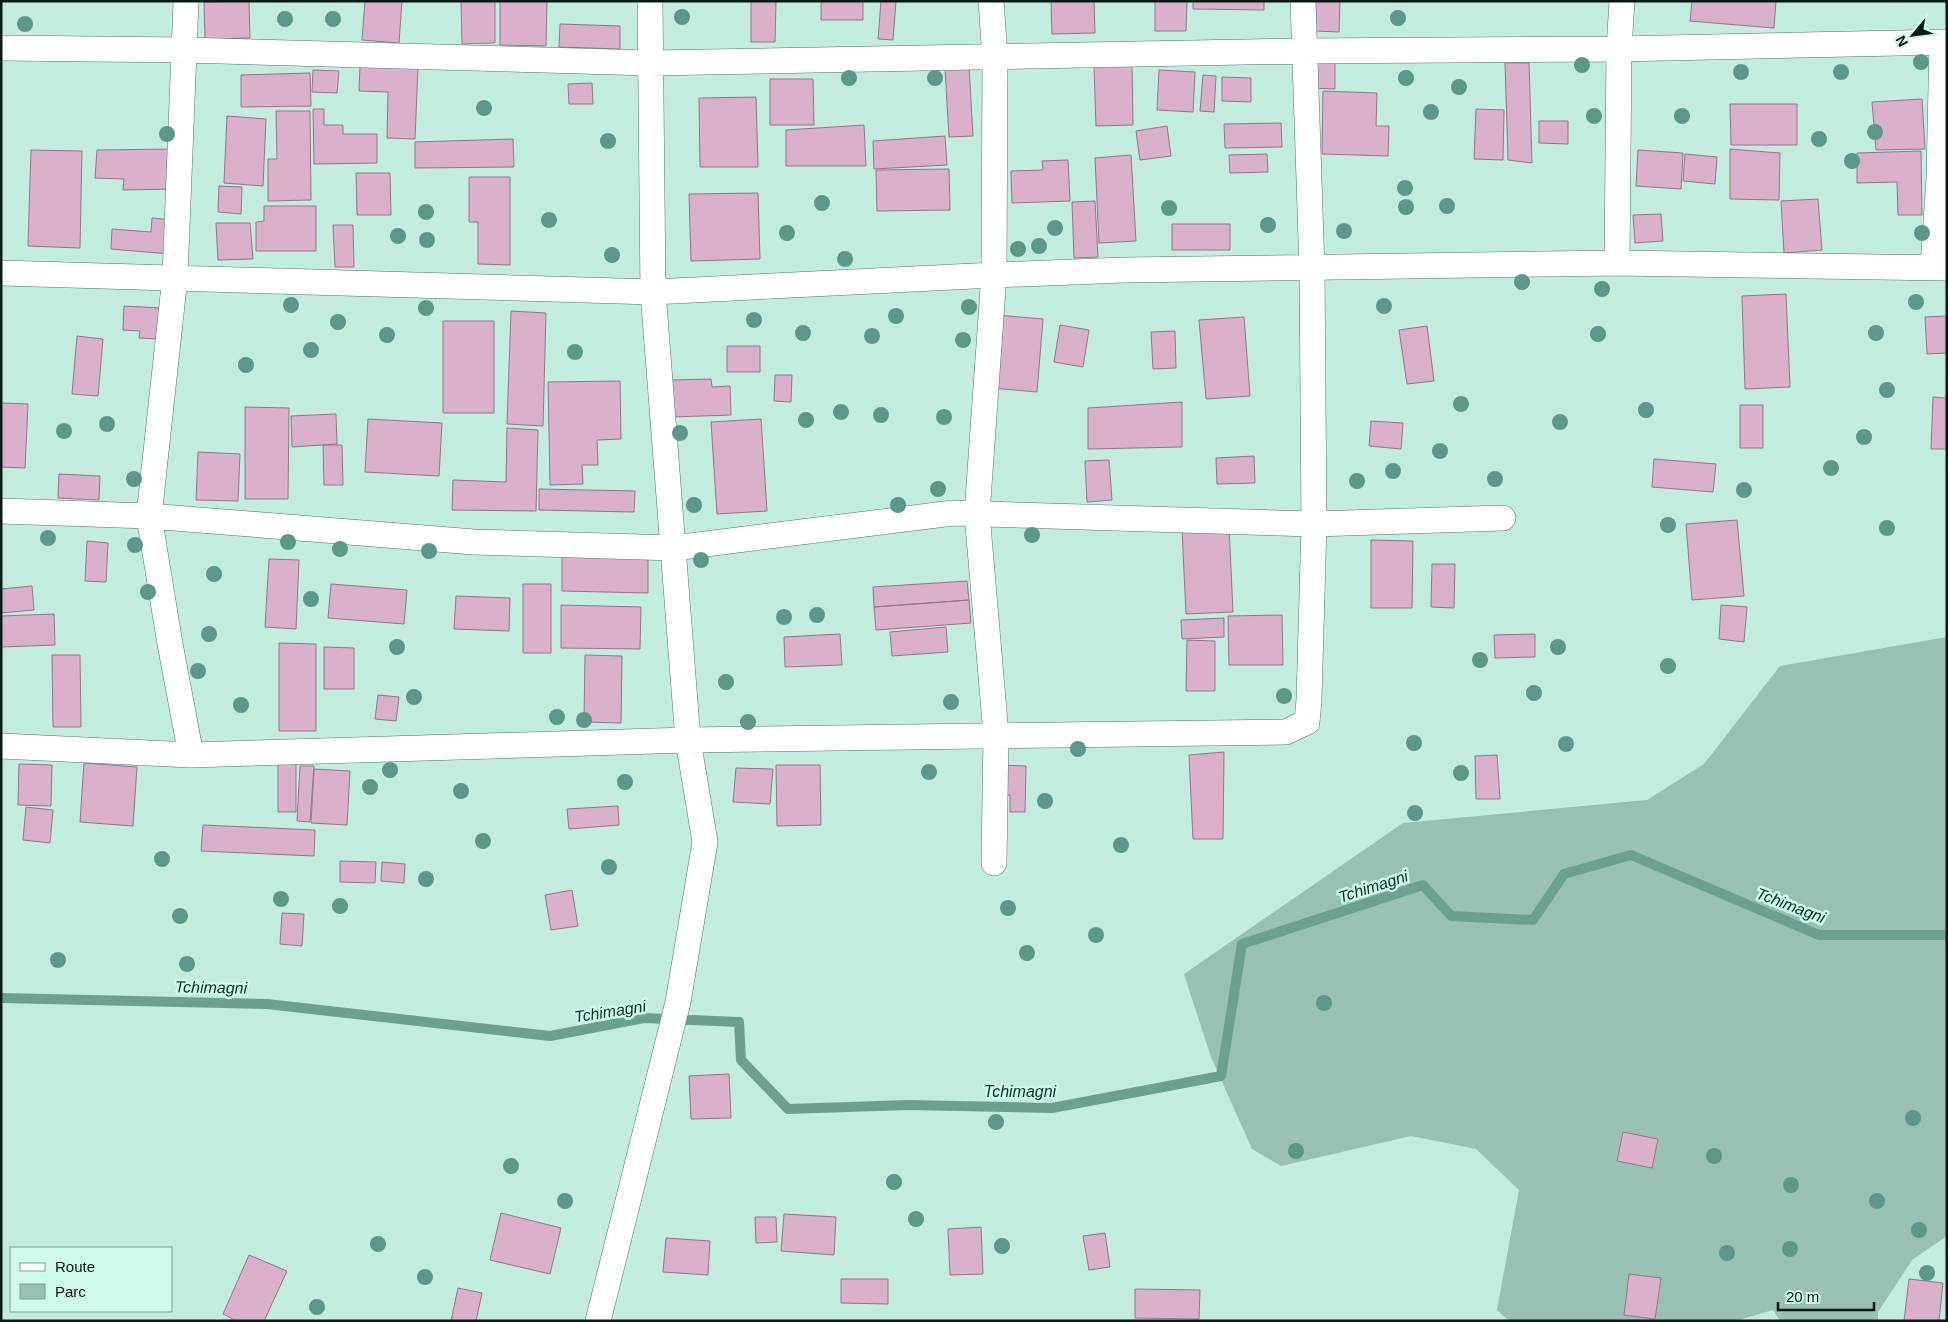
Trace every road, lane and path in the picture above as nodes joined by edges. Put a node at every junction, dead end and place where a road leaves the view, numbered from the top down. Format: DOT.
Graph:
graph roads {
  1 [pos="186,1"];
  2 [pos="650,1"];
  3 [pos="991,1"];
  4 [pos="1303,1"];
  5 [pos="1622,1"];
  6 [pos="1944,42"];
  7 [pos="1,48"];
  8 [pos="1619,49"];
  9 [pos="185,50"];
  10 [pos="1304,51"];
  11 [pos="995,58"];
  12 [pos="650,63"];
  13 [pos="1617,263"];
  14 [pos="1940,267"];
  15 [pos="1312,269"];
  16 [pos="1,273"];
  17 [pos="994,275"];
  18 [pos="175,277"];
  19 [pos="653,292"];
  20 [pos="1,511"];
  21 [pos="977,514"];
  22 [pos="149,516"];
  23 [pos="1503,518"];
  24 [pos="1314,524"];
  25 [pos="674,548"];
  26 [pos="996,734"];
  27 [pos="688,740"];
  28 [pos="1,746"];
  29 [pos="192,755"];
  30 [pos="994,863"];
  31 [pos="598,1321"];
  1 -- 9 [label="street"];
  2 -- 12 [label="street"];
  3 -- 11 [label="street"];
  4 -- 10 [label="street"];
  5 -- 8 [label="street"];
  6 -- 8 [label="street"];
  6 -- 14 [label="street"];
  7 -- 9 [label="street"];
  8 -- 10 [label="street"];
  8 -- 13 [label="street"];
  9 -- 12 [label="street"];
  9 -- 18 [label="street"];
  10 -- 11 [label="street"];
  10 -- 15 [label="street"];
  11 -- 12 [label="street"];
  11 -- 17 [label="street"];
  12 -- 19 [label="street"];
  13 -- 14 [label="street"];
  13 -- 15 [label="street"];
  15 -- 17 [label="street"];
  15 -- 24 [label="street"];
  16 -- 18 [label="street"];
  17 -- 19 [label="street"];
  17 -- 21 [label="street"];
  18 -- 19 [label="street"];
  18 -- 22 [label="street"];
  19 -- 25 [label="street"];
  20 -- 22 [label="street"];
  21 -- 24 [label="street"];
  21 -- 25 [label="street"];
  21 -- 26 [label="street"];
  22 -- 25 [label="street"];
  22 -- 29 [label="street"];
  23 -- 24 [label="street"];
  24 -- 26 [label="street"];
  25 -- 27 [label="street"];
  26 -- 27 [label="street"];
  26 -- 30 [label="street"];
  27 -- 29 [label="street"];
  27 -- 31 [label="street"];
  28 -- 29 [label="street"];
}
